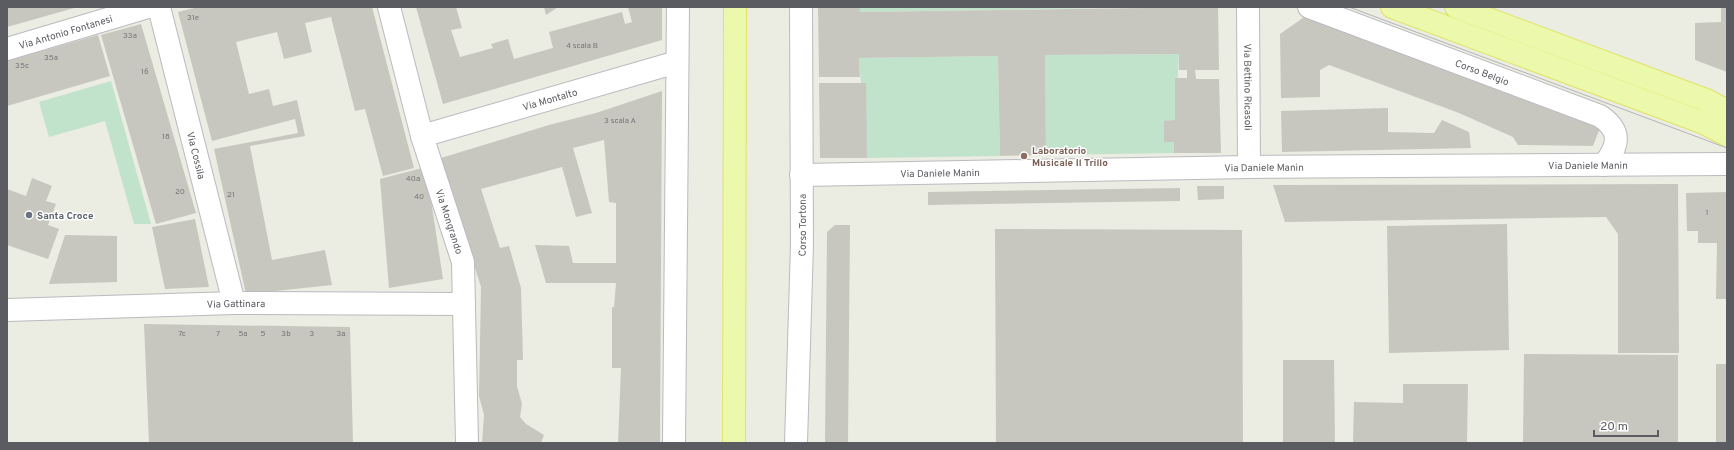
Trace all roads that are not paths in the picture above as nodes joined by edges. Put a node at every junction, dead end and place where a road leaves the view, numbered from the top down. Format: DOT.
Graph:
graph roads {
  1 [pos="148,7"];
  2 [pos="159,7"];
  3 [pos="389,7"];
  4 [pos="678,7"];
  5 [pos="735,7"];
  6 [pos="800,7"];
  7 [pos="1248,7"];
  8 [pos="1309,7"];
  9 [pos="1392,7"];
  10 [pos="1456,7"];
  11 [pos="7,49"];
  12 [pos="677,62"];
  13 [pos="1727,111"];
  14 [pos="1727,135"];
  15 [pos="422,136"];
  16 [pos="1727,164"];
  17 [pos="1604,165"];
  18 [pos="1249,167"];
  19 [pos="801,175"];
  20 [pos="234,303"];
  21 [pos="464,304"];
  22 [pos="7,310"];
  23 [pos="467,443"];
  24 [pos="674,443"];
  25 [pos="734,443"];
  26 [pos="796,443"];
  1 -- 11 [label="street, Via Antonio Fontanesi"];
  2 -- 20 [label="street, Via Cossila"];
  3 -- 15 [label="street, Via Mongrando"];
  4 -- 12 [label="street"];
  5 -- 25 [label="main road"];
  6 -- 19 [label="street, Corso Tortona"];
  7 -- 18 [label="street, Via Bettino Ricasoli"];
  8 -- 17 [label="street, Corso Belgio"];
  9 -- 14 [label="main road"];
  10 -- 13 [label="main road"];
  12 -- 15 [label="street, Via Montalto"];
  12 -- 24 [label="street"];
  15 -- 21 [label="street, Via Mongrando"];
  16 -- 17 [label="street, Via Daniele Manin"];
  17 -- 18 [label="street, Via Daniele Manin"];
  18 -- 19 [label="street, Via Daniele Manin"];
  19 -- 26 [label="street, Corso Tortona"];
  20 -- 21 [label="street, Via Gattinara"];
  20 -- 22 [label="street, Via Gattinara"];
  21 -- 23 [label="street, Via Mongrando"];
}
